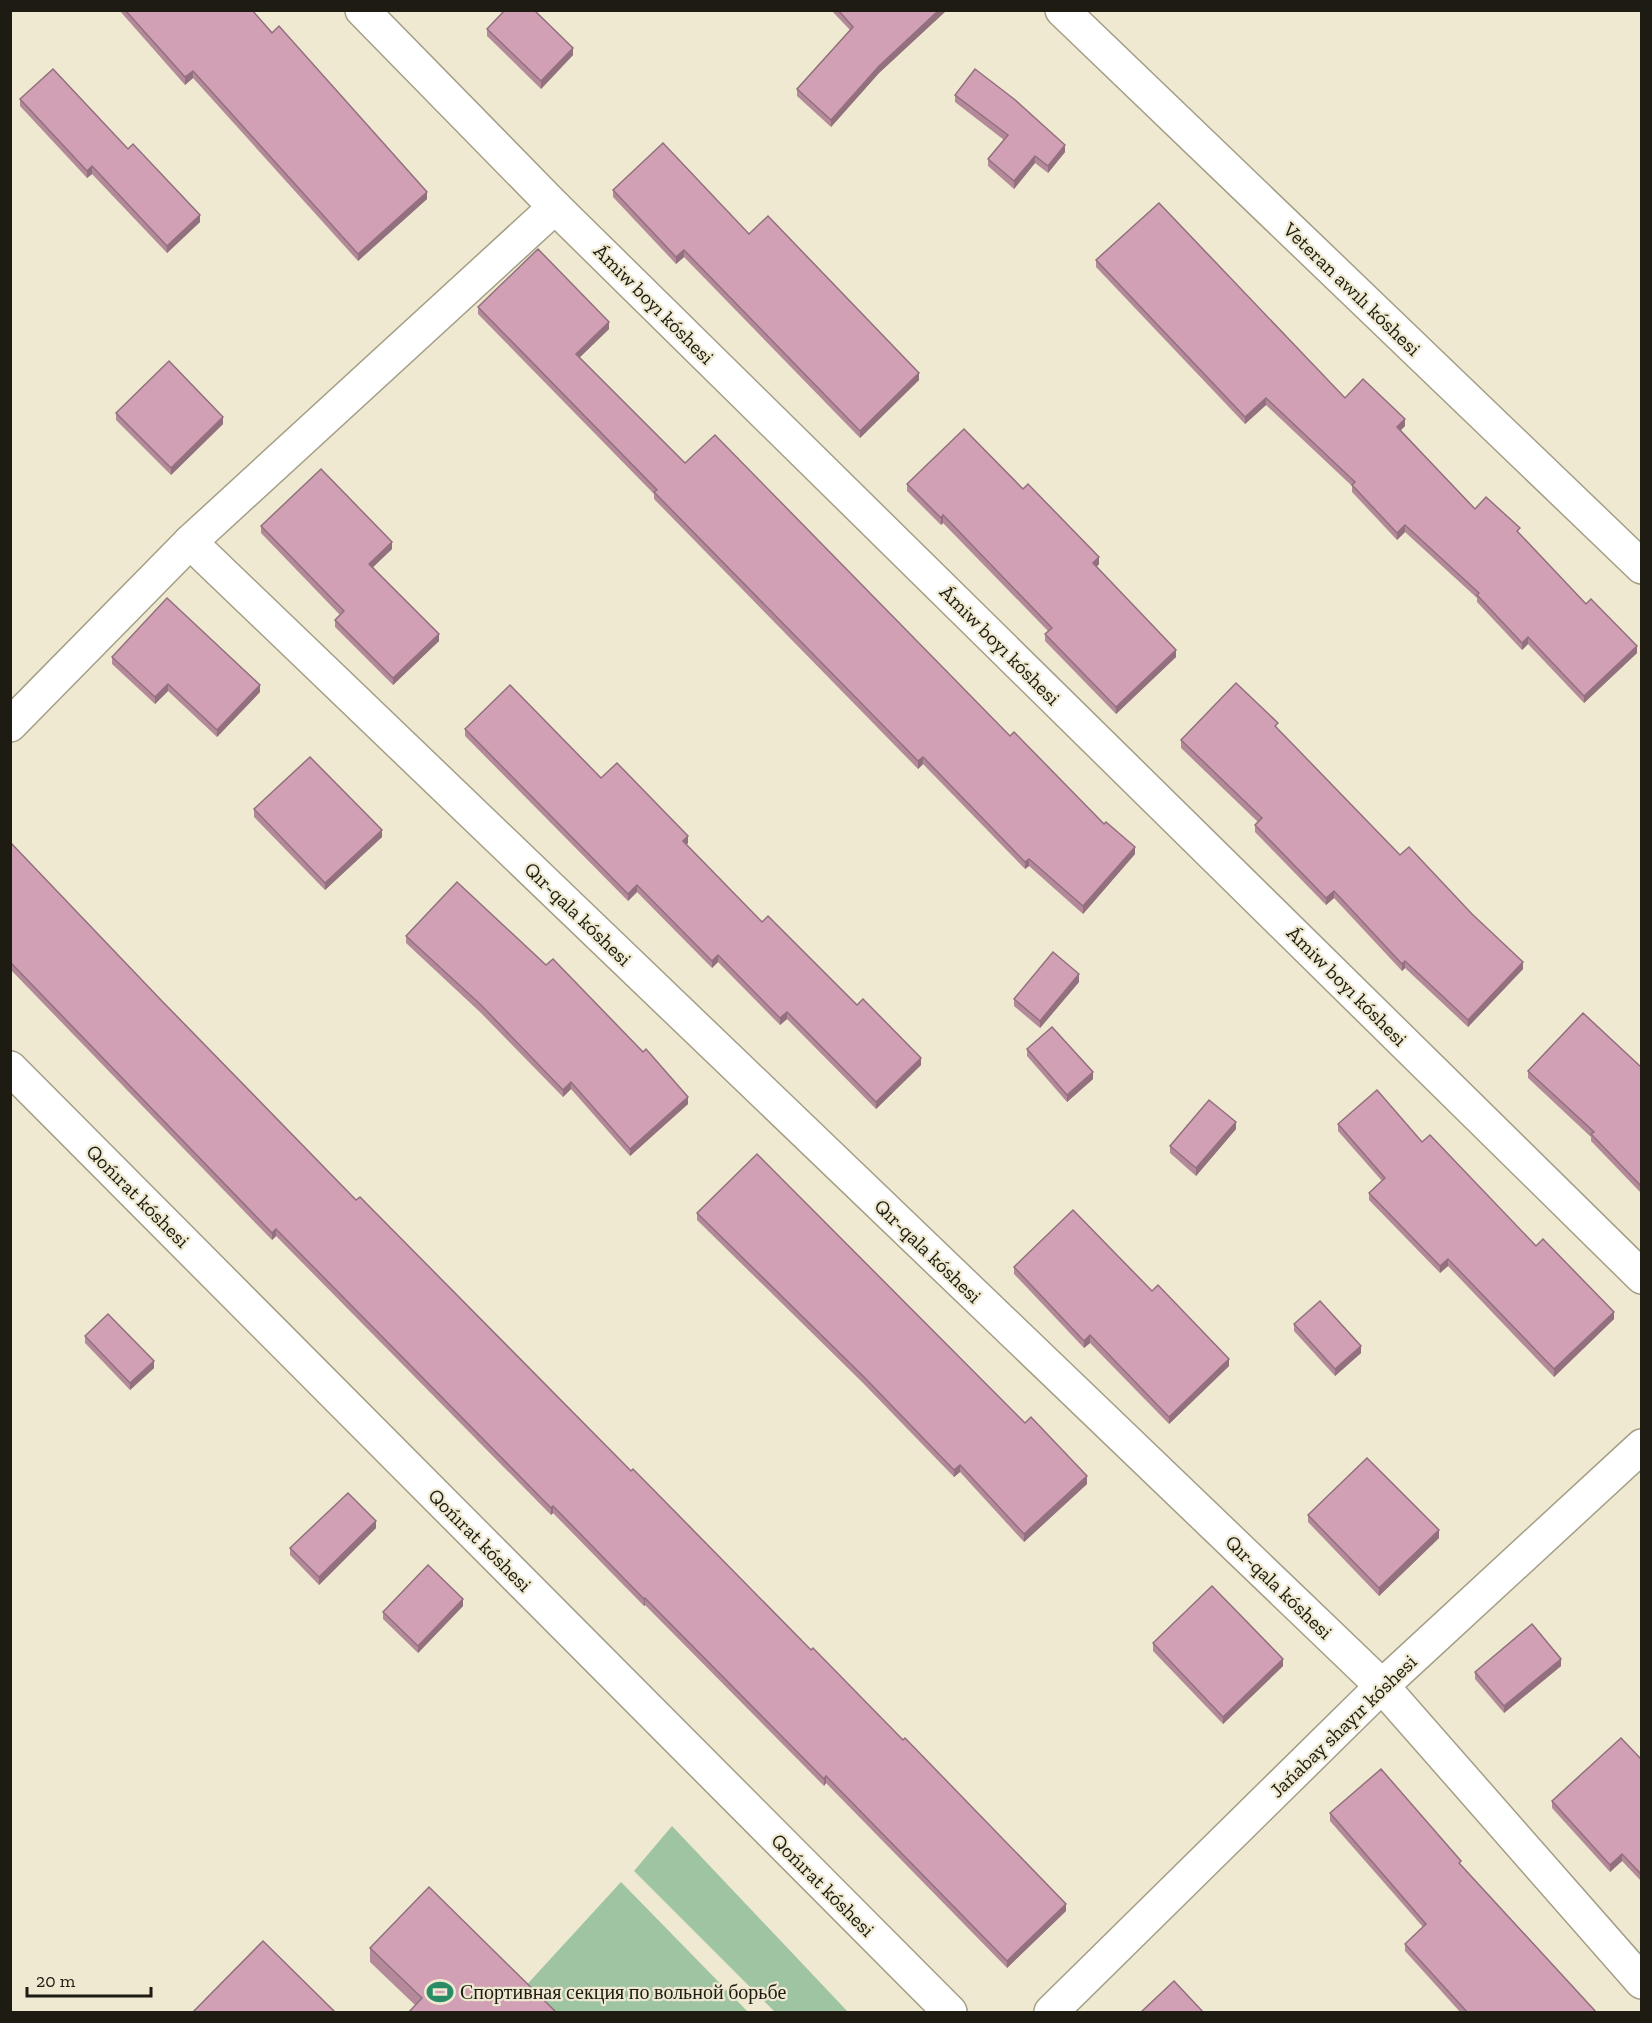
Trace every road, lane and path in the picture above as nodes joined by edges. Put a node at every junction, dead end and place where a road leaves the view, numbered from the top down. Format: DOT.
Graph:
graph roads {
  1 [pos="363,10"];
  2 [pos="1062,10"];
  3 [pos="555,207"];
  4 [pos="190,542"];
  5 [pos="1641,567"];
  6 [pos="10,725"];
  7 [pos="10,1068"];
  8 [pos="1641,1277"];
  9 [pos="1641,1446"];
  10 [pos="1382,1686"];
  11 [pos="1641,1982"];
  12 [pos="950,2013"];
  13 [pos="1051,2013"];
  1 -- 3 [label="street, Ámiw boyı kóshesi"];
  2 -- 5 [label="street, Veteran awılı kóshesi"];
  3 -- 4 [label="street"];
  3 -- 8 [label="street, Ámiw boyı kóshesi"];
  4 -- 6 [label="street"];
  4 -- 10 [label="street, Qır-qala kóshesi"];
  7 -- 12 [label="street, Qońırat kóshesi"];
  9 -- 10 [label="street, Jańabay shayır kóshesi"];
  10 -- 11 [label="street, Qır-qala kóshesi"];
  10 -- 13 [label="street, Jańabay shayır kóshesi"];
}
